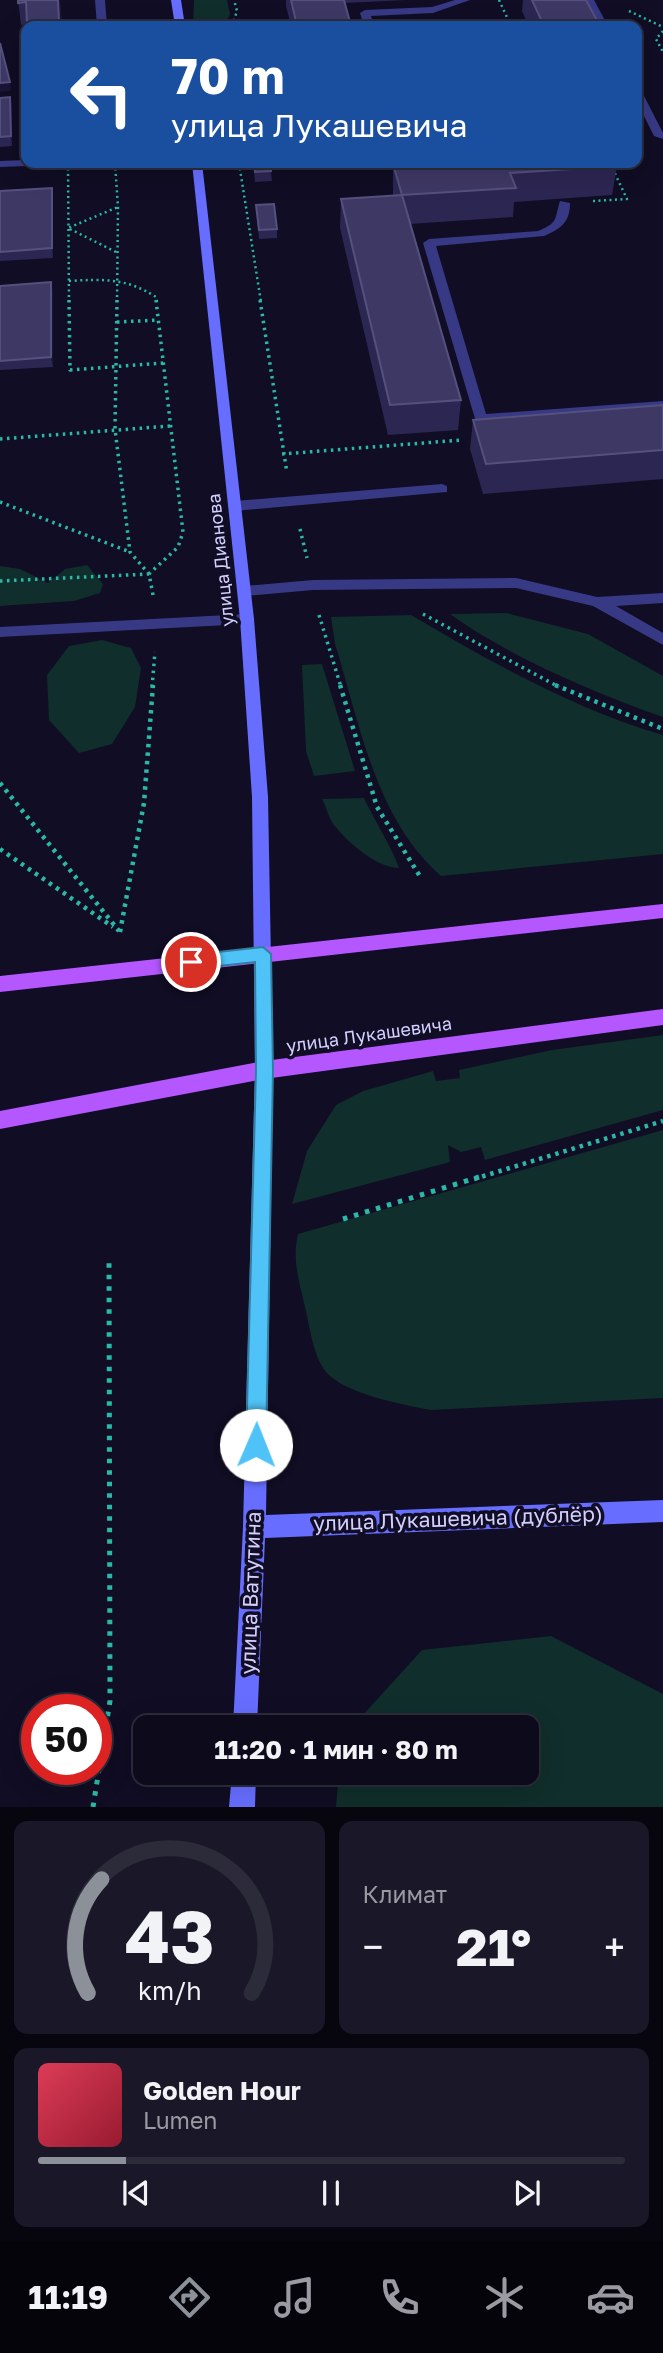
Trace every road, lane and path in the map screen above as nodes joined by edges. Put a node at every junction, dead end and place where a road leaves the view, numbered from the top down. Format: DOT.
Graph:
graph roads {
  1 [pos="100,0"];
  2 [pos="176,0"];
  3 [pos="234,0"];
  4 [pos="240,0"];
  5 [pos="465,0"];
  6 [pos="499,0"];
  7 [pos="589,0"];
  8 [pos="236,6"];
  9 [pos="625,8"];
  10 [pos="102,21"];
  11 [pos="179,21"];
  12 [pos="233,21"];
  13 [pos="367,21"];
  14 [pos="508,21"];
  15 [pos="600,21"];
  16 [pos="663,29"];
  17 [pos="663,52"];
  18 [pos="642,102"];
  19 [pos="663,135"];
  20 [pos="21,163"];
  21 [pos="0,164"];
  22 [pos="68,168"];
  23 [pos="115,168"];
  24 [pos="198,168"];
  25 [pos="240,168"];
  26 [pos="613,168"];
  27 [pos="564,203"];
  28 [pos="118,207"];
  29 [pos="68,228"];
  30 [pos="117,253"];
  31 [pos="117,278"];
  32 [pos="69,281"];
  33 [pos="159,320"];
  34 [pos="117,322"];
  35 [pos="163,363"];
  36 [pos="116,366"];
  37 [pos="663,405"];
  38 [pos="481,419"];
  39 [pos="170,426"];
  40 [pos="115,429"];
  41 [pos="0,439"];
  42 [pos="282,454"];
  43 [pos="442,489"];
  44 [pos="293,501"];
  45 [pos="0,502"];
  46 [pos="235,506"];
  47 [pos="130,552"];
  48 [pos="149,574"];
  49 [pos="0,581"];
  50 [pos="313,585"];
  51 [pos="244,591"];
  52 [pos="663,598"];
  53 [pos="597,602"];
  54 [pos="422,613"];
  55 [pos="247,619"];
  56 [pos="158,622"];
  57 [pos="0,632"];
  58 [pos="663,640"];
  59 [pos="663,729"];
  60 [pos="0,783"];
  61 [pos="0,849"];
  62 [pos="421,878"];
  63 [pos="663,911"];
  64 [pos="120,932"];
  65 [pos="263,954"];
  66 [pos="0,984"];
  67 [pos="663,1017"];
  68 [pos="264,1070"];
  69 [pos="0,1120"];
  70 [pos="663,1121"];
  71 [pos="343,1219"];
  72 [pos="109,1257"];
  73 [pos="663,1511"];
  74 [pos="254,1527"];
  75 [pos="246,1715"];
  76 [pos="243,1785"];
  77 [pos="93,1807"];
  78 [pos="242,1807"];
  1 -- 10 [label="street"];
  2 -- 11 [label="main road"];
  3 -- 8 [label="path"];
  4 -- 8 [label="path"];
  5 -- 13 [label="street"];
  6 -- 14 [label="path"];
  7 -- 15 [label="street"];
  8 -- 12 [label="path"];
  9 -- 16 [label="path"];
  16 -- 17 [label="path"];
  18 -- 19 [label="street"];
  20 -- 21 [label="street"];
  22 -- 29 [label="path"];
  23 -- 28 [label="path"];
  24 -- 46 [label="main road, улица Дианова"];
  25 -- 42 [label="path"];
  26 -- 27 [label="path"];
  27 -- 38 [label="street"];
  28 -- 29 [label="path"];
  28 -- 30 [label="path"];
  29 -- 30 [label="path"];
  29 -- 32 [label="path"];
  30 -- 31 [label="path"];
  31 -- 32 [label="path"];
  31 -- 33 [label="path"];
  31 -- 34 [label="path"];
  32 -- 36 [label="path"];
  33 -- 34 [label="path"];
  33 -- 35 [label="path"];
  34 -- 36 [label="path"];
  35 -- 36 [label="path"];
  35 -- 39 [label="path"];
  36 -- 40 [label="path"];
  37 -- 38 [label="street"];
  38 -- 42 [label="path"];
  39 -- 40 [label="path"];
  39 -- 48 [label="path"];
  40 -- 41 [label="path"];
  40 -- 47 [label="path"];
  42 -- 44 [label="path"];
  43 -- 44 [label="street"];
  44 -- 46 [label="street"];
  44 -- 50 [label="path"];
  45 -- 47 [label="path"];
  46 -- 51 [label="main road, улица Дианова"];
  47 -- 48 [label="path"];
  48 -- 49 [label="path"];
  48 -- 56 [label="path"];
  50 -- 51 [label="street"];
  50 -- 53 [label="street"];
  50 -- 62 [label="path"];
  51 -- 55 [label="main road, улица Дианова"];
  52 -- 53 [label="street"];
  53 -- 58 [label="street"];
  54 -- 59 [label="path"];
  55 -- 56 [label="street"];
  55 -- 65 [label="main road, улица Дианова"];
  56 -- 57 [label="street"];
  56 -- 64 [label="path"];
  60 -- 64 [label="path"];
  61 -- 64 [label="path"];
  63 -- 65 [label="main road"];
  65 -- 66 [label="main road"];
  65 -- 68 [label="main road, улица Ватутина"];
  67 -- 68 [label="main road, улица Лукашевича"];
  68 -- 69 [label="main road, улица Лукашевича"];
  68 -- 74 [label="main road, улица Ватутина"];
  70 -- 71 [label="path"];
  72 -- 77 [label="path"];
  73 -- 74 [label="main road, улица Лукашевича (дублёр)"];
  74 -- 75 [label="main road, улица Ватутина"];
  76 -- 78 [label="main road"];
}
